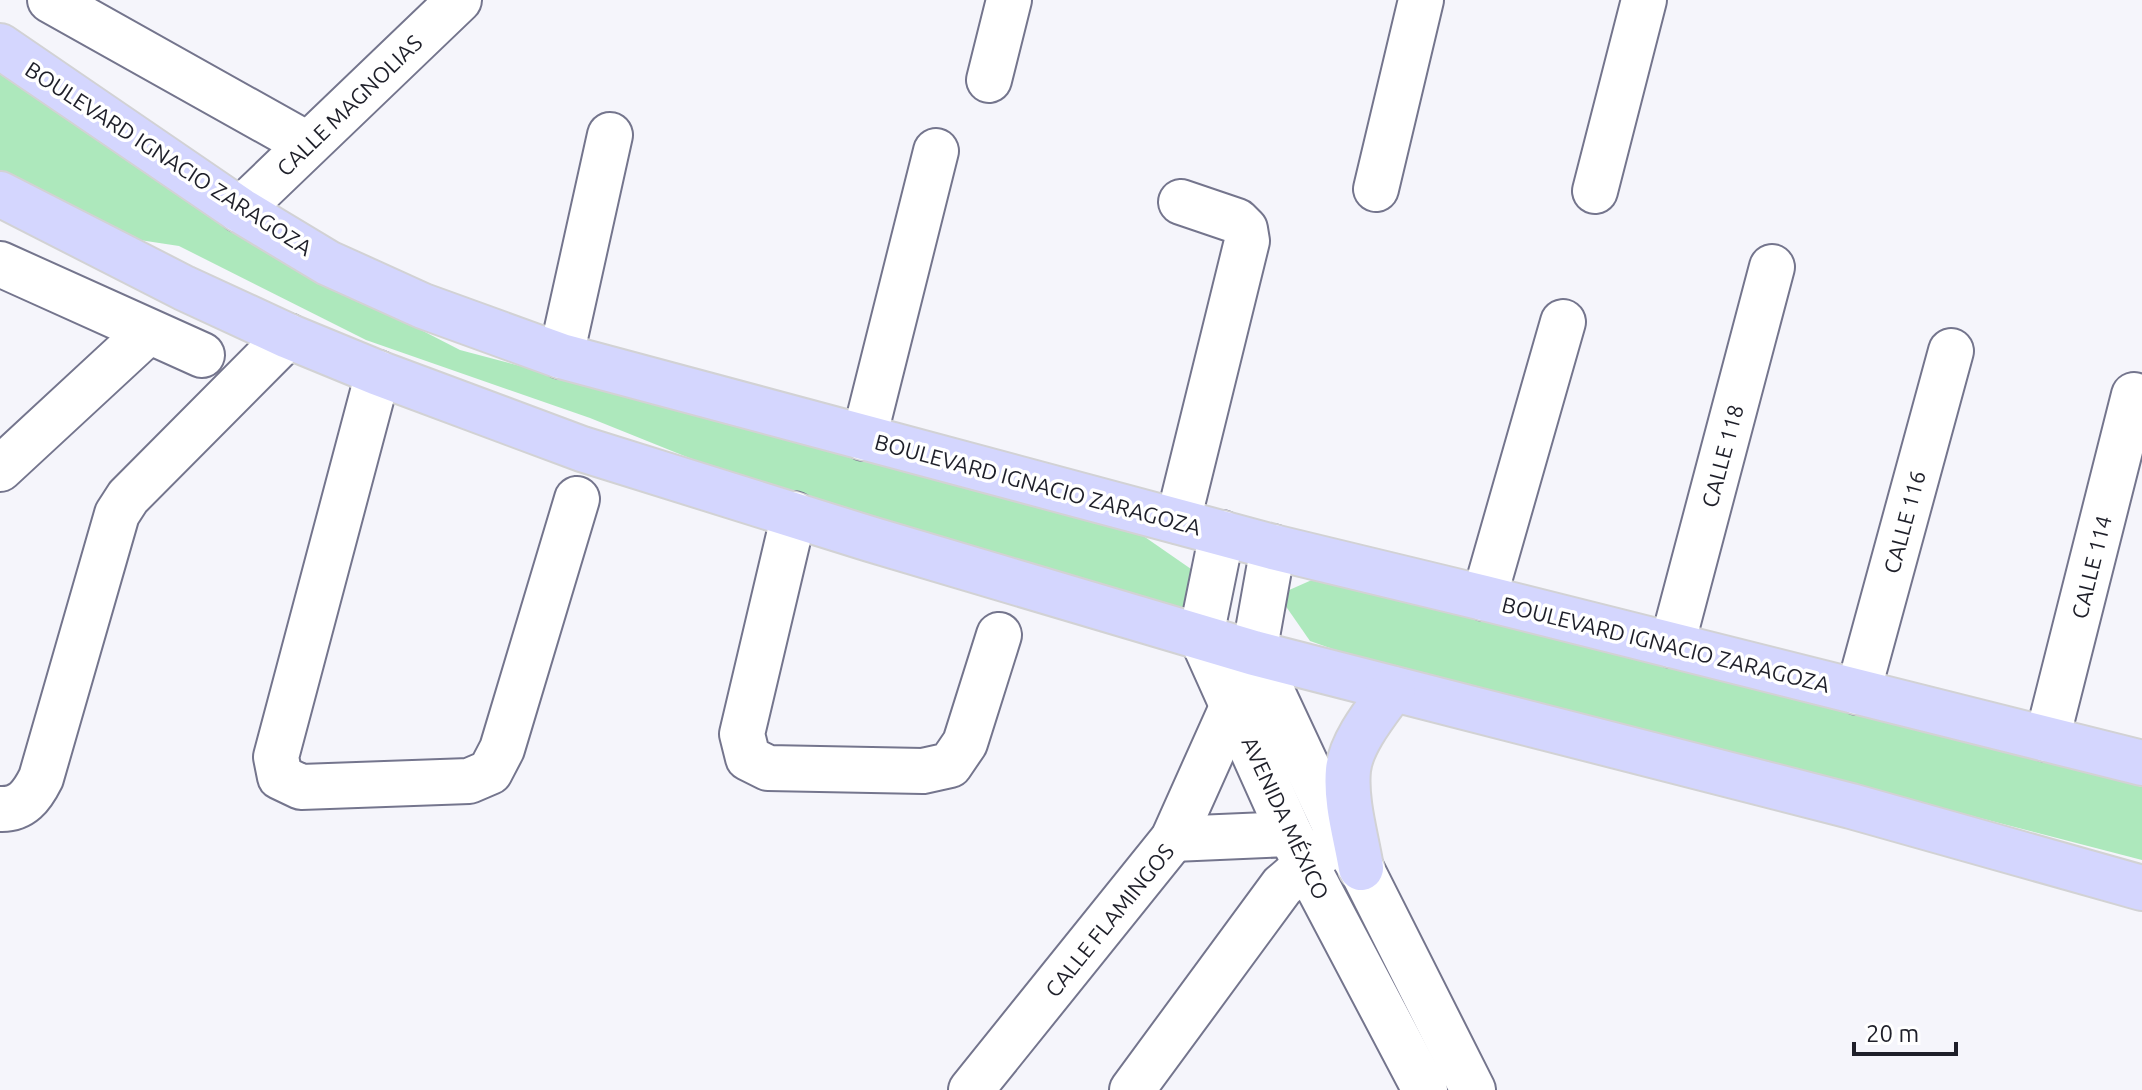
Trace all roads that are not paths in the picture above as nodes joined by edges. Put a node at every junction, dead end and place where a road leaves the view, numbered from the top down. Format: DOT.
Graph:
graph roads {
  1 [pos="50,0"];
  2 [pos="459,0"];
  3 [pos="1009,0"];
  4 [pos="1421,0"];
  5 [pos="1644,0"];
  6 [pos="0,46"];
  7 [pos="989,80"];
  8 [pos="610,135"];
  9 [pos="307,144"];
  10 [pos="936,151"];
  11 [pos="1376,189"];
  12 [pos="1595,191"];
  13 [pos="0,194"];
  14 [pos="1181,202"];
  15 [pos="240,210"];
  16 [pos="0,264"];
  17 [pos="1772,267"];
  18 [pos="1563,322"];
  19 [pos="148,332"];
  20 [pos="288,336"];
  21 [pos="1951,351"];
  22 [pos="202,355"];
  23 [pos="561,356"];
  24 [pos="378,373"];
  25 [pos="2134,395"];
  26 [pos="864,438"];
  27 [pos="0,469"];
  28 [pos="577,499"];
  29 [pos="794,514"];
  30 [pos="1178,521"];
  31 [pos="1222,533"];
  32 [pos="1273,547"];
  33 [pos="1484,598"];
  34 [pos="999,635"];
  35 [pos="1201,636"];
  36 [pos="1672,645"];
  37 [pos="1254,653"];
  38 [pos="1393,689"];
  39 [pos="1858,692"];
  40 [pos="1233,705"];
  41 [pos="2047,739"];
  42 [pos="2142,763"];
  43 [pos="0,809"];
  44 [pos="1173,839"];
  45 [pos="1298,849"];
  46 [pos="1351,852"];
  47 [pos="2142,888"];
  48 [pos="971,1090"];
  49 [pos="1132,1090"];
  50 [pos="1425,1090"];
  51 [pos="1473,1090"];
  1 -- 9 [label="street"];
  2 -- 9 [label="street, CALLE MAGNOLIAS"];
  3 -- 7 [label="street"];
  4 -- 11 [label="street"];
  5 -- 12 [label="street"];
  6 -- 15 [label="main road, BOULEVARD IGNACIO ZARAGOZA"];
  8 -- 23 [label="street"];
  9 -- 15 [label="street, CALLE MAGNOLIAS"];
  10 -- 26 [label="street"];
  13 -- 20 [label="main road"];
  14 -- 30 [label="street"];
  15 -- 23 [label="main road, BOULEVARD IGNACIO ZARAGOZA"];
  16 -- 19 [label="street"];
  17 -- 36 [label="street, CALLE 118"];
  18 -- 33 [label="street"];
  19 -- 22 [label="street"];
  19 -- 27 [label="street"];
  20 -- 24 [label="main road"];
  20 -- 43 [label="street"];
  21 -- 39 [label="street, CALLE 116"];
  23 -- 26 [label="main road, BOULEVARD IGNACIO ZARAGOZA"];
  24 -- 28 [label="street"];
  24 -- 29 [label="main road"];
  25 -- 41 [label="street, CALLE 114"];
  26 -- 30 [label="main road, BOULEVARD IGNACIO ZARAGOZA"];
  29 -- 34 [label="street"];
  29 -- 35 [label="main road"];
  30 -- 31 [label="main road, BOULEVARD IGNACIO ZARAGOZA"];
  31 -- 32 [label="main road, BOULEVARD IGNACIO ZARAGOZA"];
  31 -- 35 [label="street"];
  32 -- 33 [label="main road, BOULEVARD IGNACIO ZARAGOZA"];
  32 -- 37 [label="street"];
  33 -- 36 [label="main road, BOULEVARD IGNACIO ZARAGOZA"];
  35 -- 37 [label="main road"];
  35 -- 40 [label="street, AVENIDA MÉXICO"];
  36 -- 39 [label="main road, BOULEVARD IGNACIO ZARAGOZA"];
  37 -- 38 [label="main road"];
  37 -- 46 [label="street, AVENIDA MÉXICO"];
  38 -- 46 [label="main road"];
  38 -- 47 [label="main road"];
  39 -- 41 [label="main road, BOULEVARD IGNACIO ZARAGOZA"];
  40 -- 44 [label="street"];
  40 -- 45 [label="street, AVENIDA MÉXICO"];
  41 -- 42 [label="main road, BOULEVARD IGNACIO ZARAGOZA"];
  44 -- 45 [label="street, CALLE FLAMINGOS"];
  44 -- 48 [label="street, CALLE FLAMINGOS"];
  45 -- 46 [label="street"];
  45 -- 49 [label="street"];
  45 -- 50 [label="street, AVENIDA MÉXICO"];
  46 -- 51 [label="street, AVENIDA MÉXICO"];
}
